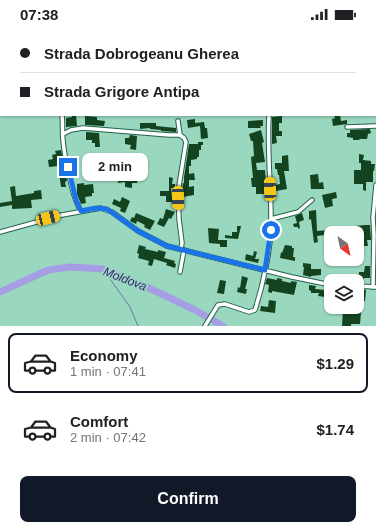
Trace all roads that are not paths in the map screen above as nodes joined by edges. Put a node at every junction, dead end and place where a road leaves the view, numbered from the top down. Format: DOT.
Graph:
graph roads {
  1 [pos="62,116"];
  2 [pos="269,116"];
  3 [pos="178,121"];
  4 [pos="347,126"];
  5 [pos="376,126"];
  6 [pos="63,134"];
  7 [pos="180,135"];
  8 [pos="376,184"];
  9 [pos="312,200"];
  10 [pos="81,211"];
  11 [pos="272,219"];
  12 [pos="0,232"];
  13 [pos="183,249"];
  14 [pos="265,270"];
  15 [pos="180,272"];
  16 [pos="324,284"];
  17 [pos="364,286"];
  18 [pos="374,287"];
  19 [pos="205,326"];
  1 -- 6 [label="street"];
  2 -- 11 [label="street"];
  3 -- 7 [label="street"];
  4 -- 5 [label="street"];
  6 -- 7 [label="street"];
  6 -- 10 [label="street"];
  7 -- 13 [label="street"];
  8 -- 18 [label="street"];
  9 -- 11 [label="street"];
  10 -- 12 [label="street"];
  10 -- 13 [label="street"];
  11 -- 14 [label="street"];
  13 -- 14 [label="street"];
  13 -- 15 [label="street"];
  14 -- 16 [label="street"];
  14 -- 19 [label="street"];
  17 -- 18 [label="street"];
}
